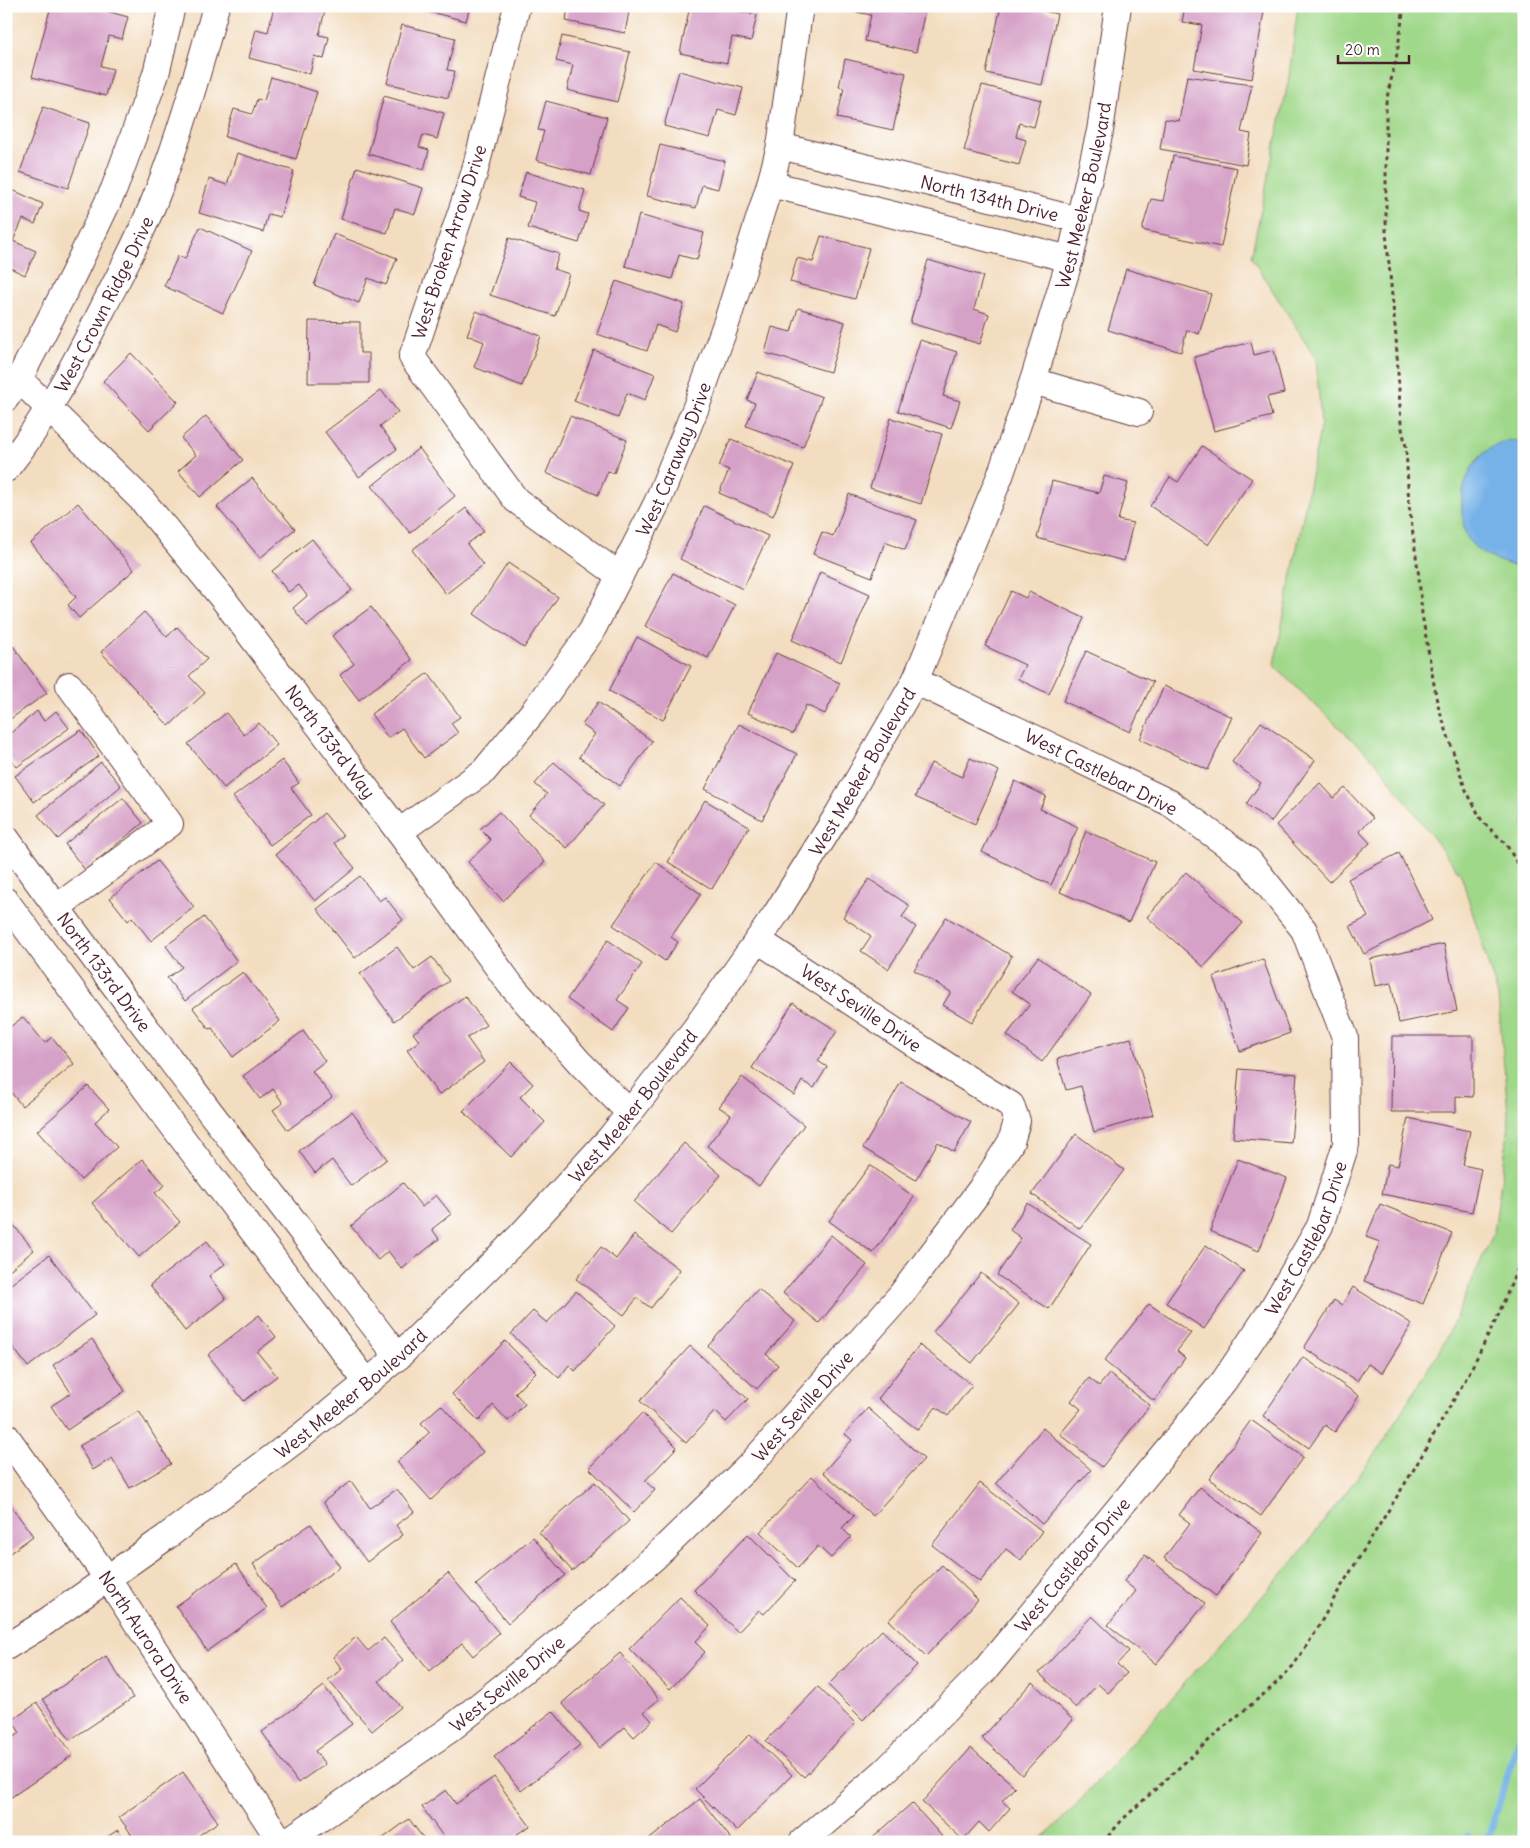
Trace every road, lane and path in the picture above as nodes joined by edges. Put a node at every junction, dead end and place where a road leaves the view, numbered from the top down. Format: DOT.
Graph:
graph roads {
  1 [pos="172,6"];
  2 [pos="216,6"];
  3 [pos="517,6"];
  4 [pos="800,6"];
  5 [pos="1118,6"];
  6 [pos="1404,6"];
  7 [pos="141,116"];
  8 [pos="180,128"];
  9 [pos="780,146"];
  10 [pos="901,176"];
  11 [pos="770,184"];
  12 [pos="892,215"];
  13 [pos="1079,220"];
  14 [pos="1070,259"];
  15 [pos="1033,381"];
  16 [pos="13,389"];
  17 [pos="49,407"];
  18 [pos="1139,412"];
  19 [pos="6,469"];
  20 [pos="620,576"];
  21 [pos="915,681"];
  22 [pos="69,685"];
  23 [pos="399,832"];
  24 [pos="6,838"];
  25 [pos="1524,876"];
  26 [pos="6,901"];
  27 [pos="56,908"];
  28 [pos="758,940"];
  29 [pos="204,1105"];
  30 [pos="630,1112"];
  31 [pos="170,1122"];
  32 [pos="1524,1253"];
  33 [pos="398,1357"];
  34 [pos="366,1381"];
  35 [pos="6,1436"];
  36 [pos="108,1579"];
  37 [pos="6,1647"];
  38 [pos="281,1842"];
  39 [pos="286,1842"];
  40 [pos="802,1842"];
  41 [pos="1103,1842"];
  1 -- 7 [label="street"];
  2 -- 8 [label="street, West Crown Ridge Drive"];
  3 -- 20 [label="street, West Broken Arrow Drive"];
  4 -- 9 [label="street, West Caraway Drive"];
  5 -- 13 [label="street, West Meeker Boulevard"];
  6 -- 25 [label="path"];
  7 -- 8 [label="street"];
  7 -- 16 [label="street"];
  8 -- 17 [label="street, West Crown Ridge Drive"];
  9 -- 10 [label="street, North 134th Drive"];
  9 -- 11 [label="street, West Caraway Drive"];
  10 -- 12 [label="street, North 134th Drive"];
  10 -- 13 [label="street, North 134th Drive"];
  11 -- 12 [label="street"];
  11 -- 20 [label="street, West Caraway Drive"];
  12 -- 14 [label="street"];
  13 -- 14 [label="street, West Meeker Boulevard"];
  14 -- 15 [label="street, West Meeker Boulevard"];
  15 -- 18 [label="street"];
  15 -- 21 [label="street, West Meeker Boulevard"];
  16 -- 17 [label="street, North 133rd Way"];
  17 -- 19 [label="street, West Crown Ridge Drive"];
  17 -- 23 [label="street, North 133rd Way"];
  20 -- 23 [label="street, West Caraway Drive"];
  21 -- 28 [label="street, West Meeker Boulevard"];
  21 -- 40 [label="street, West Castlebar Drive"];
  22 -- 27 [label="street"];
  23 -- 30 [label="street, North 133rd Way"];
  24 -- 27 [label="street, North 133rd Drive"];
  26 -- 31 [label="street, North 133rd Drive"];
  27 -- 29 [label="street, North 133rd Drive"];
  28 -- 30 [label="street, West Meeker Boulevard"];
  28 -- 39 [label="street, West Seville Drive"];
  29 -- 31 [label="street"];
  29 -- 33 [label="street, North 133rd Drive"];
  30 -- 33 [label="street, West Meeker Boulevard"];
  31 -- 34 [label="street, North 133rd Drive"];
  32 -- 41 [label="path"];
  33 -- 34 [label="street, West Meeker Boulevard"];
  34 -- 36 [label="street, West Meeker Boulevard"];
  35 -- 36 [label="street, North Aurora Drive"];
  36 -- 37 [label="street, West Meeker Boulevard"];
  36 -- 38 [label="street, North Aurora Drive"];
}
